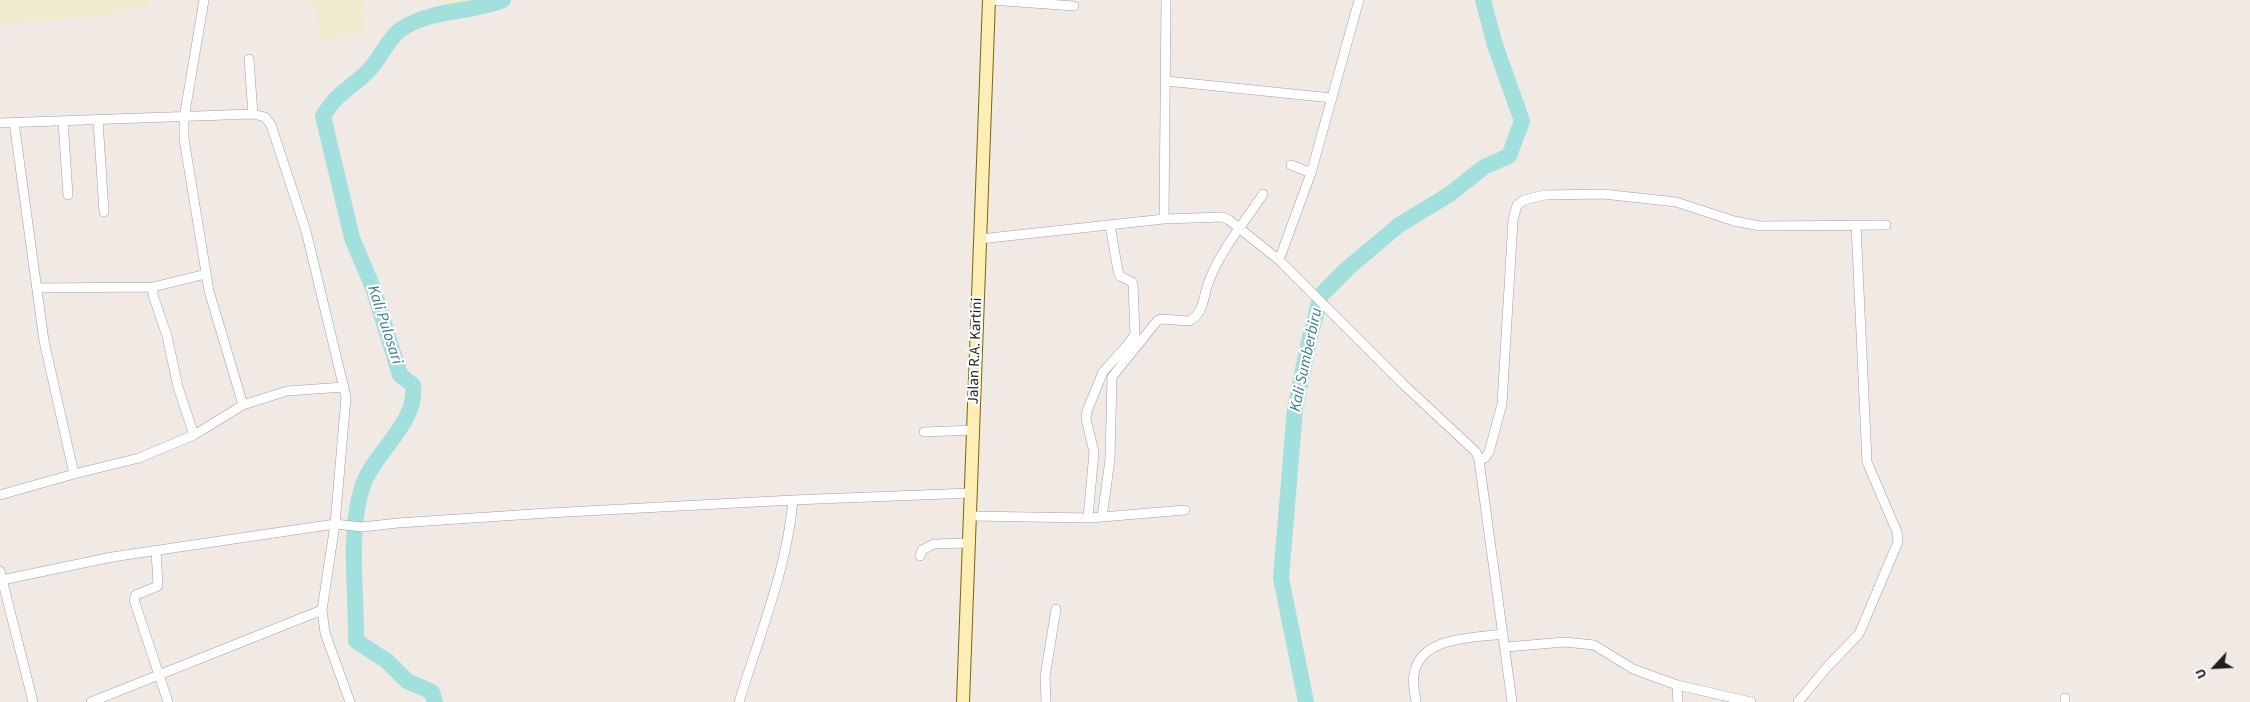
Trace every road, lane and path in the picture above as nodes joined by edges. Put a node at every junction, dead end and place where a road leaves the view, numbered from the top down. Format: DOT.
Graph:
graph roads {
  1 [pos="204,0"];
  2 [pos="990,0"];
  3 [pos="1166,0"];
  4 [pos="1360,0"];
  5 [pos="1074,6"];
  6 [pos="249,59"];
  7 [pos="1166,81"];
  8 [pos="1332,98"];
  9 [pos="253,114"];
  10 [pos="184,118"];
  11 [pos="98,120"];
  12 [pos="63,121"];
  13 [pos="14,122"];
  14 [pos="0,123"];
  15 [pos="1291,166"];
  16 [pos="1309,172"];
  17 [pos="1263,194"];
  18 [pos="68,195"];
  19 [pos="104,212"];
  20 [pos="1164,219"];
  21 [pos="1110,225"];
  22 [pos="1886,225"];
  23 [pos="1238,226"];
  24 [pos="1856,227"];
  25 [pos="980,238"];
  26 [pos="1279,260"];
  27 [pos="206,274"];
  28 [pos="153,287"];
  29 [pos="37,288"];
  30 [pos="1103,372"];
  31 [pos="1112,378"];
  32 [pos="344,386"];
  33 [pos="244,405"];
  34 [pos="973,430"];
  35 [pos="924,432"];
  36 [pos="194,435"];
  37 [pos="1479,460"];
  38 [pos="74,474"];
  39 [pos="970,493"];
  40 [pos="0,495"];
  41 [pos="793,500"];
  42 [pos="1186,510"];
  43 [pos="970,516"];
  44 [pos="1095,518"];
  45 [pos="335,524"];
  46 [pos="969,543"];
  47 [pos="156,550"];
  48 [pos="920,556"];
  49 [pos="1,576"];
  50 [pos="1056,608"];
  51 [pos="322,610"];
  52 [pos="1503,634"];
  53 [pos="1506,647"];
  54 [pos="158,674"];
  55 [pos="1677,685"];
  56 [pos="32,702"];
  57 [pos="90,702"];
  58 [pos="168,702"];
  59 [pos="350,702"];
  60 [pos="739,702"];
  61 [pos="963,702"];
  62 [pos="1046,702"];
  63 [pos="1416,702"];
  64 [pos="1512,702"];
  65 [pos="1678,702"];
  66 [pos="1751,702"];
  67 [pos="1798,702"];
  1 -- 10 [label="street"];
  2 -- 5 [label="street"];
  2 -- 25 [label="main road, Jalan R.A. Kartini"];
  3 -- 7 [label="street"];
  4 -- 8 [label="street"];
  6 -- 9 [label="street"];
  7 -- 8 [label="street"];
  7 -- 20 [label="street"];
  8 -- 16 [label="street"];
  9 -- 10 [label="street"];
  9 -- 32 [label="street"];
  10 -- 11 [label="street"];
  10 -- 27 [label="street"];
  11 -- 12 [label="street"];
  11 -- 19 [label="street"];
  12 -- 13 [label="street"];
  12 -- 18 [label="street"];
  13 -- 14 [label="street"];
  13 -- 29 [label="street"];
  15 -- 16 [label="street"];
  16 -- 26 [label="street"];
  17 -- 23 [label="street"];
  20 -- 21 [label="street"];
  20 -- 23 [label="street"];
  21 -- 25 [label="street"];
  21 -- 30 [label="street"];
  22 -- 24 [label="street"];
  23 -- 26 [label="street"];
  23 -- 31 [label="street"];
  24 -- 37 [label="street"];
  24 -- 67 [label="street"];
  25 -- 34 [label="main road, Jalan R.A. Kartini"];
  26 -- 37 [label="street"];
  27 -- 28 [label="street"];
  27 -- 33 [label="street"];
  28 -- 29 [label="street"];
  28 -- 36 [label="street"];
  29 -- 38 [label="street"];
  30 -- 31 [label="street"];
  30 -- 44 [label="street"];
  31 -- 44 [label="street"];
  32 -- 33 [label="street"];
  32 -- 45 [label="street"];
  33 -- 36 [label="street"];
  34 -- 35 [label="street"];
  34 -- 39 [label="main road, Jalan R.A. Kartini"];
  36 -- 38 [label="street"];
  37 -- 52 [label="street"];
  38 -- 40 [label="street"];
  39 -- 41 [label="street"];
  39 -- 43 [label="main road, Jalan R.A. Kartini"];
  41 -- 45 [label="street"];
  41 -- 60 [label="street"];
  42 -- 44 [label="street"];
  43 -- 44 [label="street"];
  43 -- 46 [label="main road, Jalan R.A. Kartini"];
  45 -- 47 [label="street"];
  45 -- 51 [label="street"];
  46 -- 48 [label="street"];
  46 -- 61 [label="main road, Jalan R.A. Kartini"];
  47 -- 49 [label="street"];
  47 -- 54 [label="street"];
  49 -- 56 [label="street"];
  50 -- 62 [label="street"];
  51 -- 54 [label="street"];
  51 -- 59 [label="street"];
  52 -- 53 [label="street"];
  52 -- 63 [label="street"];
  53 -- 55 [label="street"];
  53 -- 64 [label="street"];
  54 -- 57 [label="street"];
  54 -- 58 [label="street"];
  55 -- 65 [label="street"];
  55 -- 66 [label="street"];
}
